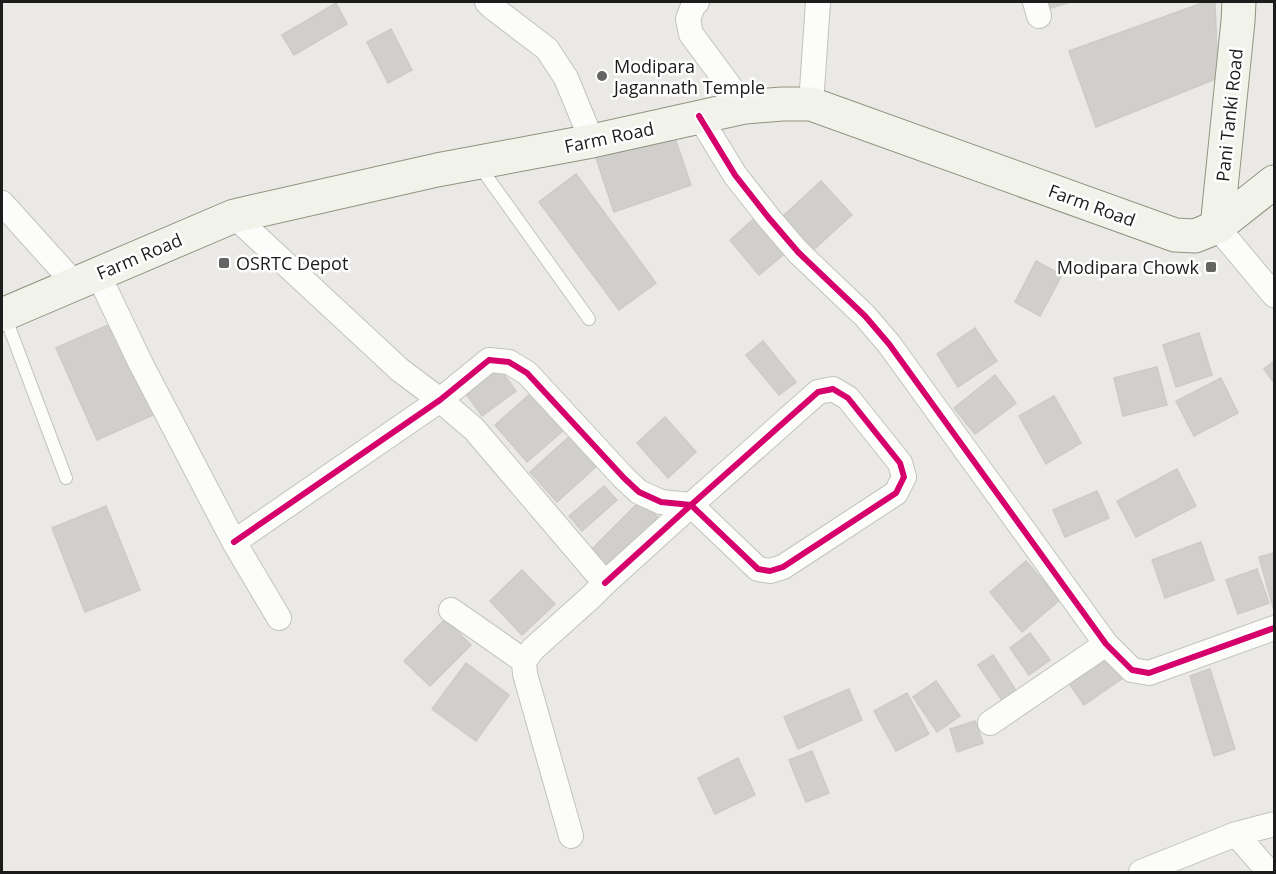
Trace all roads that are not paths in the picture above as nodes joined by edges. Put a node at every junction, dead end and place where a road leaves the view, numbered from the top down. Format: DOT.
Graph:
graph roads {
  1 [pos="487,2"];
  2 [pos="697,2"];
  3 [pos="818,2"];
  4 [pos="1239,2"];
  5 [pos="811,104"];
  6 [pos="745,107"];
  7 [pos="699,116"];
  8 [pos="592,141"];
  9 [pos="477,163"];
  10 [pos="1274,182"];
  11 [pos="2,203"];
  12 [pos="234,216"];
  13 [pos="1217,228"];
  14 [pos="86,279"];
  15 [pos="1275,295"];
  16 [pos="2,314"];
  17 [pos="589,319"];
  18 [pos="440,400"];
  19 [pos="66,478"];
  20 [pos="691,505"];
  21 [pos="234,542"];
  22 [pos="605,583"];
  23 [pos="451,610"];
  24 [pos="279,618"];
  25 [pos="1275,628"];
  26 [pos="1106,644"];
  27 [pos="524,661"];
  28 [pos="990,723"];
  29 [pos="1275,824"];
  30 [pos="1236,834"];
  31 [pos="571,836"];
  32 [pos="1141,873"];
  33 [pos="1269,873"];
  1 -- 8 [label="street"];
  2 -- 6 [label="street"];
  3 -- 5 [label="street"];
  4 -- 13 [label="main road, Pani Tanki Road"];
  5 -- 6 [label="main road, Farm Road"];
  5 -- 13 [label="main road, Farm Road"];
  6 -- 7 [label="main road, Farm Road"];
  7 -- 8 [label="main road, Farm Road"];
  7 -- 26 [label="street"];
  8 -- 9 [label="main road, Farm Road"];
  9 -- 12 [label="main road, Farm Road"];
  9 -- 17 [label="lane"];
  10 -- 13 [label="main road"];
  11 -- 14 [label="street"];
  12 -- 14 [label="main road, Farm Road"];
  12 -- 18 [label="street"];
  13 -- 15 [label="street"];
  14 -- 16 [label="main road, Farm Road"];
  14 -- 21 [label="street"];
  16 -- 19 [label="lane"];
  18 -- 20 [label="street"];
  18 -- 21 [label="street"];
  18 -- 22 [label="street"];
  20 -- 20 [label="street"];
  20 -- 22 [label="street"];
  21 -- 24 [label="street"];
  22 -- 27 [label="street"];
  23 -- 27 [label="street"];
  25 -- 26 [label="street"];
  26 -- 28 [label="street"];
  27 -- 31 [label="street"];
  29 -- 30 [label="street"];
  30 -- 32 [label="street"];
  30 -- 33 [label="street"];
}
